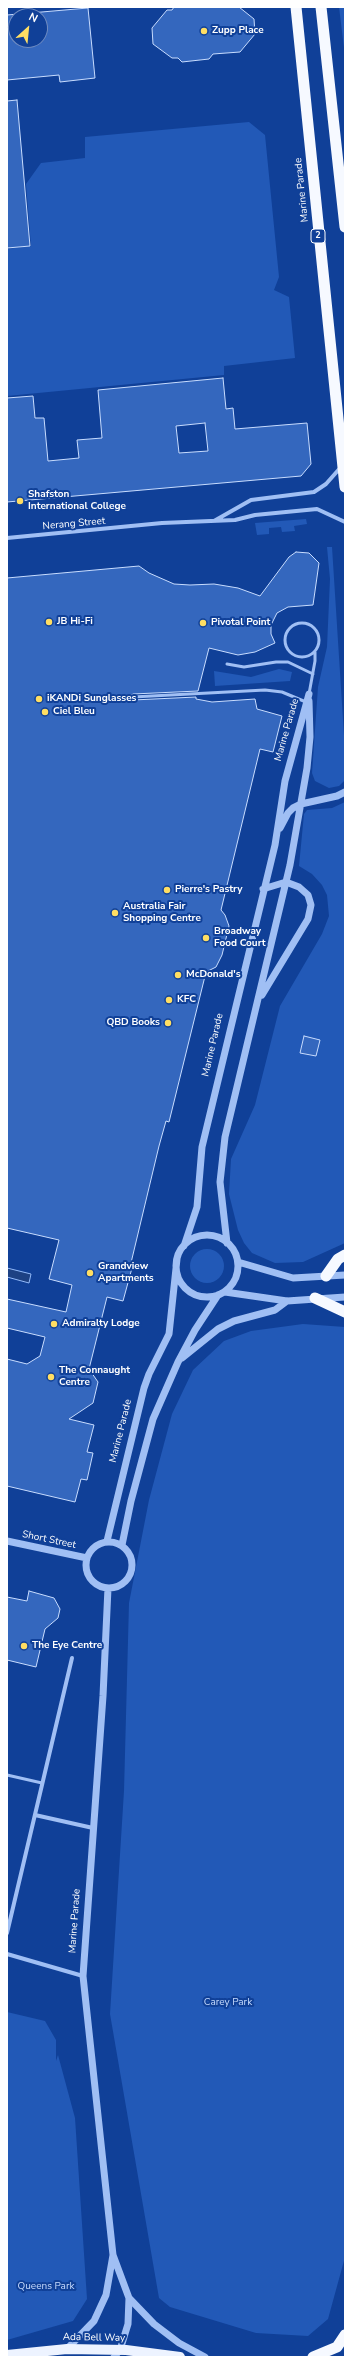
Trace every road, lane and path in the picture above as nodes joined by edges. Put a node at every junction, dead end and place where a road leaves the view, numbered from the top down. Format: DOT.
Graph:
graph roads {
  1 [pos="296,7"];
  2 [pos="321,7"];
  3 [pos="345,228"];
  4 [pos="342,466"];
  5 [pos="345,487"];
  6 [pos="214,521"];
  7 [pos="345,522"];
  8 [pos="7,538"];
  9 [pos="315,652"];
  10 [pos="227,664"];
  11 [pos="313,674"];
  12 [pos="309,694"];
  13 [pos="134,697"];
  14 [pos="306,702"];
  15 [pos="345,792"];
  16 [pos="301,804"];
  17 [pos="276,839"];
  18 [pos="286,882"];
  19 [pos="263,889"];
  20 [pos="258,1002"];
  21 [pos="227,1243"];
  22 [pos="184,1246"];
  23 [pos="345,1255"];
  24 [pos="177,1260"];
  25 [pos="238,1262"];
  26 [pos="345,1275"];
  27 [pos="326,1276"];
  28 [pos="222,1294"];
  29 [pos="345,1297"];
  30 [pos="315,1298"];
  31 [pos="287,1301"];
  32 [pos="345,1312"];
  33 [pos="178,1362"];
  34 [pos="7,1541"];
  35 [pos="107,1541"];
  36 [pos="122,1545"];
  37 [pos="87,1558"];
  38 [pos="108,1588"];
  39 [pos="72,1658"];
  40 [pos="7,1775"];
  41 [pos="42,1783"];
  42 [pos="35,1815"];
  43 [pos="93,1828"];
  44 [pos="7,1933"];
  45 [pos="7,1954"];
  46 [pos="83,1976"];
  47 [pos="112,2255"];
  48 [pos="129,2298"];
  49 [pos="345,2335"];
  50 [pos="67,2349"];
  51 [pos="117,2353"];
  52 [pos="7,2355"];
  53 [pos="180,2357"];
  54 [pos="206,2357"];
  55 [pos="313,2357"];
  1 -- 4 [label="highway, Marine Parade / 2"];
  2 -- 3 [label="highway"];
  4 -- 5 [label="highway, 2"];
  4 -- 6 [label="street, Nerang Street"];
  6 -- 7 [label="street, Nerang Street"];
  6 -- 8 [label="street, Nerang Street"];
  9 -- 9 [label="lane"];
  9 -- 11 [label="lane"];
  10 -- 11 [label="lane"];
  11 -- 12 [label="lane"];
  12 -- 14 [label="street, Marine Parade"];
  12 -- 16 [label="street, Marine Parade"];
  13 -- 14 [label="lane"];
  14 -- 17 [label="street, Marine Parade"];
  15 -- 16 [label="street"];
  16 -- 17 [label="street"];
  16 -- 18 [label="street, Marine Parade"];
  17 -- 19 [label="street, Marine Parade"];
  18 -- 19 [label="street"];
  18 -- 20 [label="street, Marine Parade"];
  18 -- 20 [label="street"];
  19 -- 22 [label="street, Marine Parade"];
  20 -- 21 [label="street, Marine Parade"];
  21 -- 22 [label="street"];
  21 -- 25 [label="street"];
  22 -- 24 [label="street"];
  23 -- 27 [label="highway"];
  24 -- 28 [label="street"];
  24 -- 35 [label="street, Marine Parade"];
  25 -- 27 [label="street"];
  25 -- 28 [label="street"];
  26 -- 27 [label="street"];
  28 -- 31 [label="street"];
  28 -- 33 [label="street"];
  29 -- 30 [label="street"];
  30 -- 31 [label="street"];
  30 -- 32 [label="highway"];
  31 -- 33 [label="street"];
  33 -- 36 [label="street"];
  34 -- 37 [label="street, Short Street"];
  35 -- 36 [label="street"];
  35 -- 37 [label="street"];
  36 -- 38 [label="street"];
  37 -- 38 [label="street"];
  38 -- 43 [label="street, Marine Parade"];
  39 -- 41 [label="street"];
  40 -- 41 [label="lane"];
  41 -- 42 [label="street"];
  42 -- 43 [label="street"];
  42 -- 44 [label="street"];
  43 -- 46 [label="street, Marine Parade"];
  45 -- 46 [label="street"];
  46 -- 47 [label="street, Marine Parade"];
  47 -- 48 [label="street, Marine Parade"];
  47 -- 50 [label="street, Marine Parade"];
  48 -- 51 [label="street, Marine Parade"];
  48 -- 54 [label="street"];
  49 -- 55 [label="highway"];
  50 -- 51 [label="main road, Ada Bell Way"];
  50 -- 52 [label="main road, Ada Bell Way"];
  51 -- 53 [label="main road, Ada Bell Way"];
}
